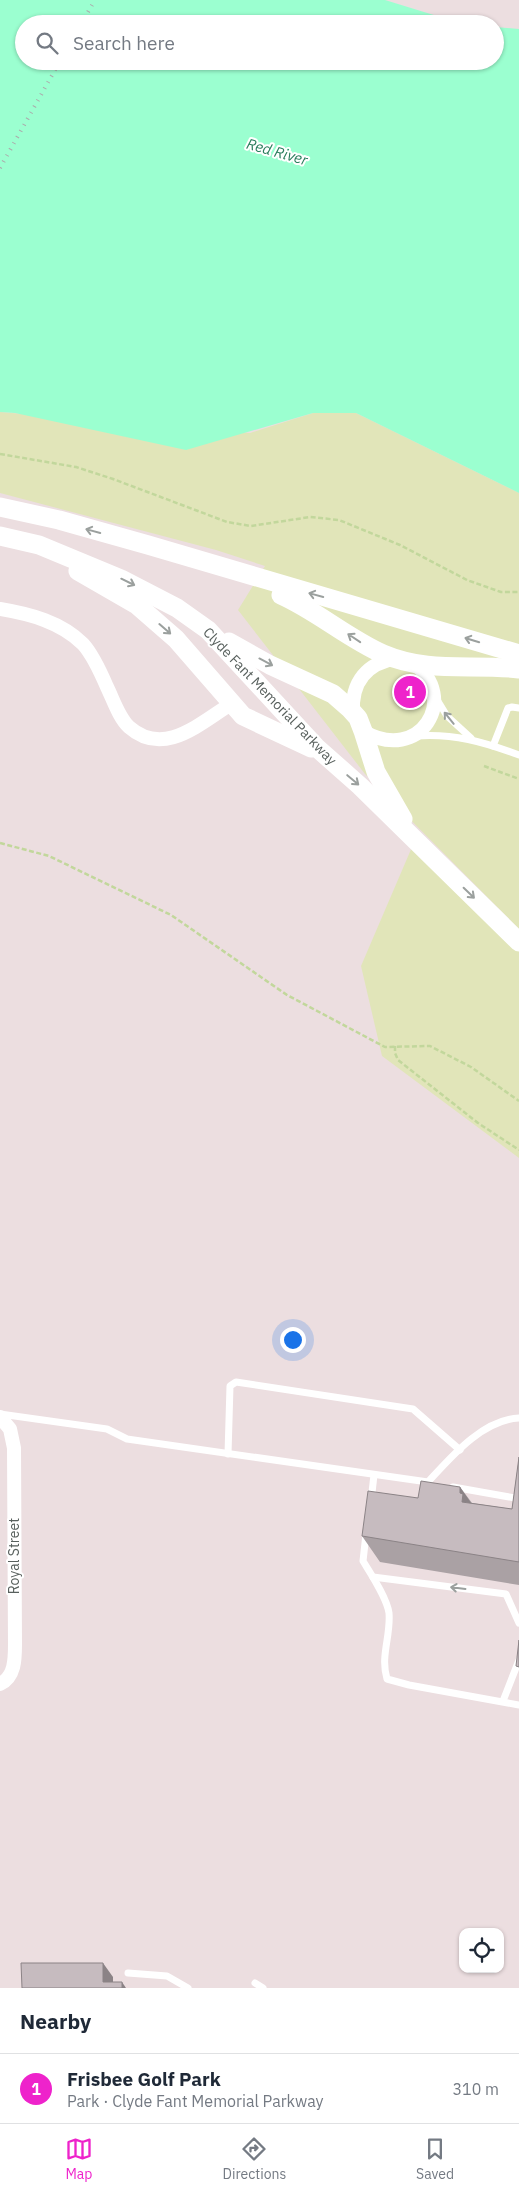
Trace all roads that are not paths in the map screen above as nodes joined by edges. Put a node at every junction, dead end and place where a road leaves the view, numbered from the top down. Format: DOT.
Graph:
graph roads {
  1 [pos="0,507"];
  2 [pos="1,536"];
  3 [pos="170,552"];
  4 [pos="0,609"];
  5 [pos="208,630"];
  6 [pos="519,654"];
  7 [pos="404,660"];
  8 [pos="519,670"];
  9 [pos="433,693"];
  10 [pos="231,704"];
  11 [pos="519,708"];
  12 [pos="353,713"];
  13 [pos="363,732"];
  14 [pos="413,736"];
  15 [pos="472,739"];
  16 [pos="494,746"];
  17 [pos="519,755"];
  18 [pos="329,759"];
  19 [pos="415,840"];
  20 [pos="519,942"];
  21 [pos="2,1418"];
  22 [pos="519,1418"];
  23 [pos="460,1450"];
  24 [pos="228,1454"];
  25 [pos="374,1474"];
  26 [pos="428,1482"];
  27 [pos="438,1484"];
  28 [pos="447,1486"];
  29 [pos="515,1498"];
  30 [pos="369,1513"];
  31 [pos="368,1523"];
  32 [pos="373,1577"];
  33 [pos="519,1623"];
  34 [pos="519,1660"];
  35 [pos="0,1684"];
  36 [pos="502,1701"];
  37 [pos="519,1705"];
  38 [pos="128,1974"];
  39 [pos="255,1983"];
  40 [pos="188,1988"];
  41 [pos="263,1988"];
  3 -- 1 [label="main road, one-way"];
  2 -- 5 [label="main road, Clyde Fant Memorial Parkway, one-way"];
  2 -- 10 [label="main road, one-way"];
  6 -- 3 [label="main road, one-way"];
  7 -- 3 [label="main road, one-way"];
  4 -- 10 [label="street"];
  5 -- 12 [label="main road, one-way"];
  5 -- 18 [label="main road, Clyde Fant Memorial Parkway"];
  7 -- 8 [label="main road"];
  7 -- 9 [label="street"];
  7 -- 12 [label="street"];
  9 -- 14 [label="street"];
  15 -- 9 [label="lane, one-way"];
  10 -- 18 [label="main road"];
  11 -- 16 [label="lane"];
  12 -- 13 [label="main road"];
  13 -- 14 [label="street"];
  13 -- 19 [label="main road"];
  14 -- 15 [label="lane"];
  15 -- 16 [label="lane"];
  16 -- 17 [label="lane"];
  18 -- 19 [label="main road, Clyde Fant Memorial Parkway, one-way"];
  19 -- 20 [label="main road, Clyde Fant Memorial Parkway, one-way"];
  21 -- 24 [label="lane"];
  21 -- 35 [label="street, Royal Street"];
  22 -- 23 [label="lane"];
  23 -- 24 [label="lane"];
  23 -- 26 [label="lane"];
  24 -- 25 [label="lane"];
  25 -- 26 [label="lane"];
  25 -- 30 [label="lane"];
  26 -- 27 [label="lane"];
  28 -- 29 [label="lane"];
  31 -- 32 [label="lane"];
  33 -- 32 [label="lane, one-way"];
  32 -- 36 [label="lane"];
  34 -- 36 [label="lane"];
  36 -- 37 [label="lane"];
  38 -- 40 [label="lane"];
  39 -- 41 [label="lane"];
}
